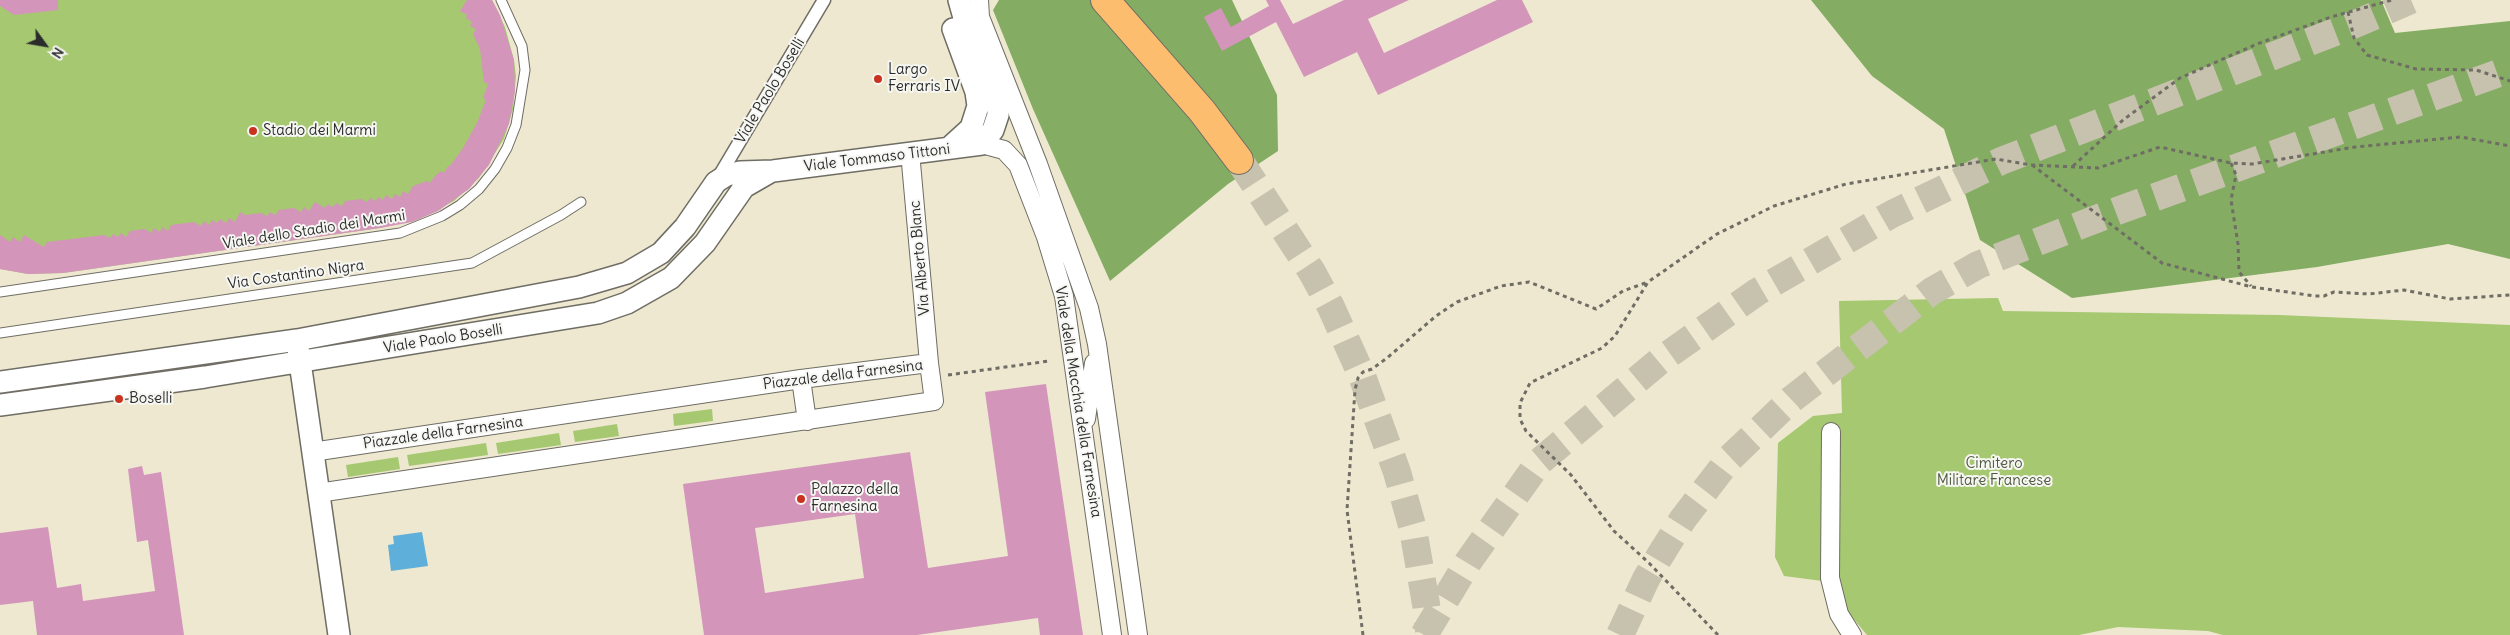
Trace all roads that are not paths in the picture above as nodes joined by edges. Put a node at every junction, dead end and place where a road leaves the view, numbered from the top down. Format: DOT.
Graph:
graph roads {
  1 [pos="501,0"];
  2 [pos="824,0"];
  3 [pos="945,0"];
  4 [pos="959,0"];
  5 [pos="979,0"];
  6 [pos="1105,0"];
  7 [pos="982,144"];
  8 [pos="949,148"];
  9 [pos="910,152"];
  10 [pos="1239,160"];
  11 [pos="773,171"];
  12 [pos="716,182"];
  13 [pos="581,202"];
  14 [pos="0,292"];
  15 [pos="0,333"];
  16 [pos="297,340"];
  17 [pos="1097,344"];
  18 [pos="298,362"];
  19 [pos="203,365"];
  20 [pos="930,370"];
  21 [pos="801,379"];
  22 [pos="0,382"];
  23 [pos="0,405"];
  24 [pos="807,421"];
  25 [pos="1831,432"];
  26 [pos="1084,437"];
  27 [pos="312,452"];
  28 [pos="318,493"];
  29 [pos="338,635"];
  30 [pos="1112,635"];
  31 [pos="1138,635"];
  32 [pos="1852,635"];
  1 -- 14 [label="lane, Viale dello Stadio dei Marmi"];
  2 -- 12 [label="street, Viale Paolo Boselli"];
  3 -- 8 [label="street"];
  4 -- 7 [label="street"];
  5 -- 17 [label="street, Viale della Macchia della Farnesina"];
  6 -- 10 [label="highway"];
  7 -- 8 [label="street, Viale Tommaso Tittoni"];
  7 -- 26 [label="street, Viale della Macchia della Farnesina"];
  8 -- 9 [label="street, Viale Tommaso Tittoni"];
  9 -- 11 [label="street, Viale Tommaso Tittoni"];
  9 -- 20 [label="street, Via Alberto Blanc"];
  11 -- 12 [label="street"];
  11 -- 18 [label="street, Viale Paolo Boselli"];
  12 -- 16 [label="street, Viale Paolo Boselli"];
  13 -- 15 [label="lane, Via Costantino Nigra"];
  16 -- 18 [label="street"];
  16 -- 19 [label="street, Viale Paolo Boselli"];
  17 -- 26 [label="street"];
  17 -- 31 [label="street, Viale della Macchia della Farnesina"];
  18 -- 19 [label="street, Viale Paolo Boselli"];
  18 -- 27 [label="street"];
  19 -- 22 [label="street, Viale Paolo Boselli"];
  19 -- 23 [label="street, Viale Paolo Boselli"];
  20 -- 21 [label="street, Piazzale della Farnesina"];
  20 -- 24 [label="street, Piazzale della Farnesina"];
  21 -- 24 [label="street"];
  21 -- 27 [label="street, Piazzale della Farnesina"];
  24 -- 28 [label="street, Piazzale della Farnesina"];
  25 -- 32 [label="street"];
  26 -- 30 [label="street, Viale della Macchia della Farnesina"];
  27 -- 28 [label="street"];
  28 -- 29 [label="street"];
}
